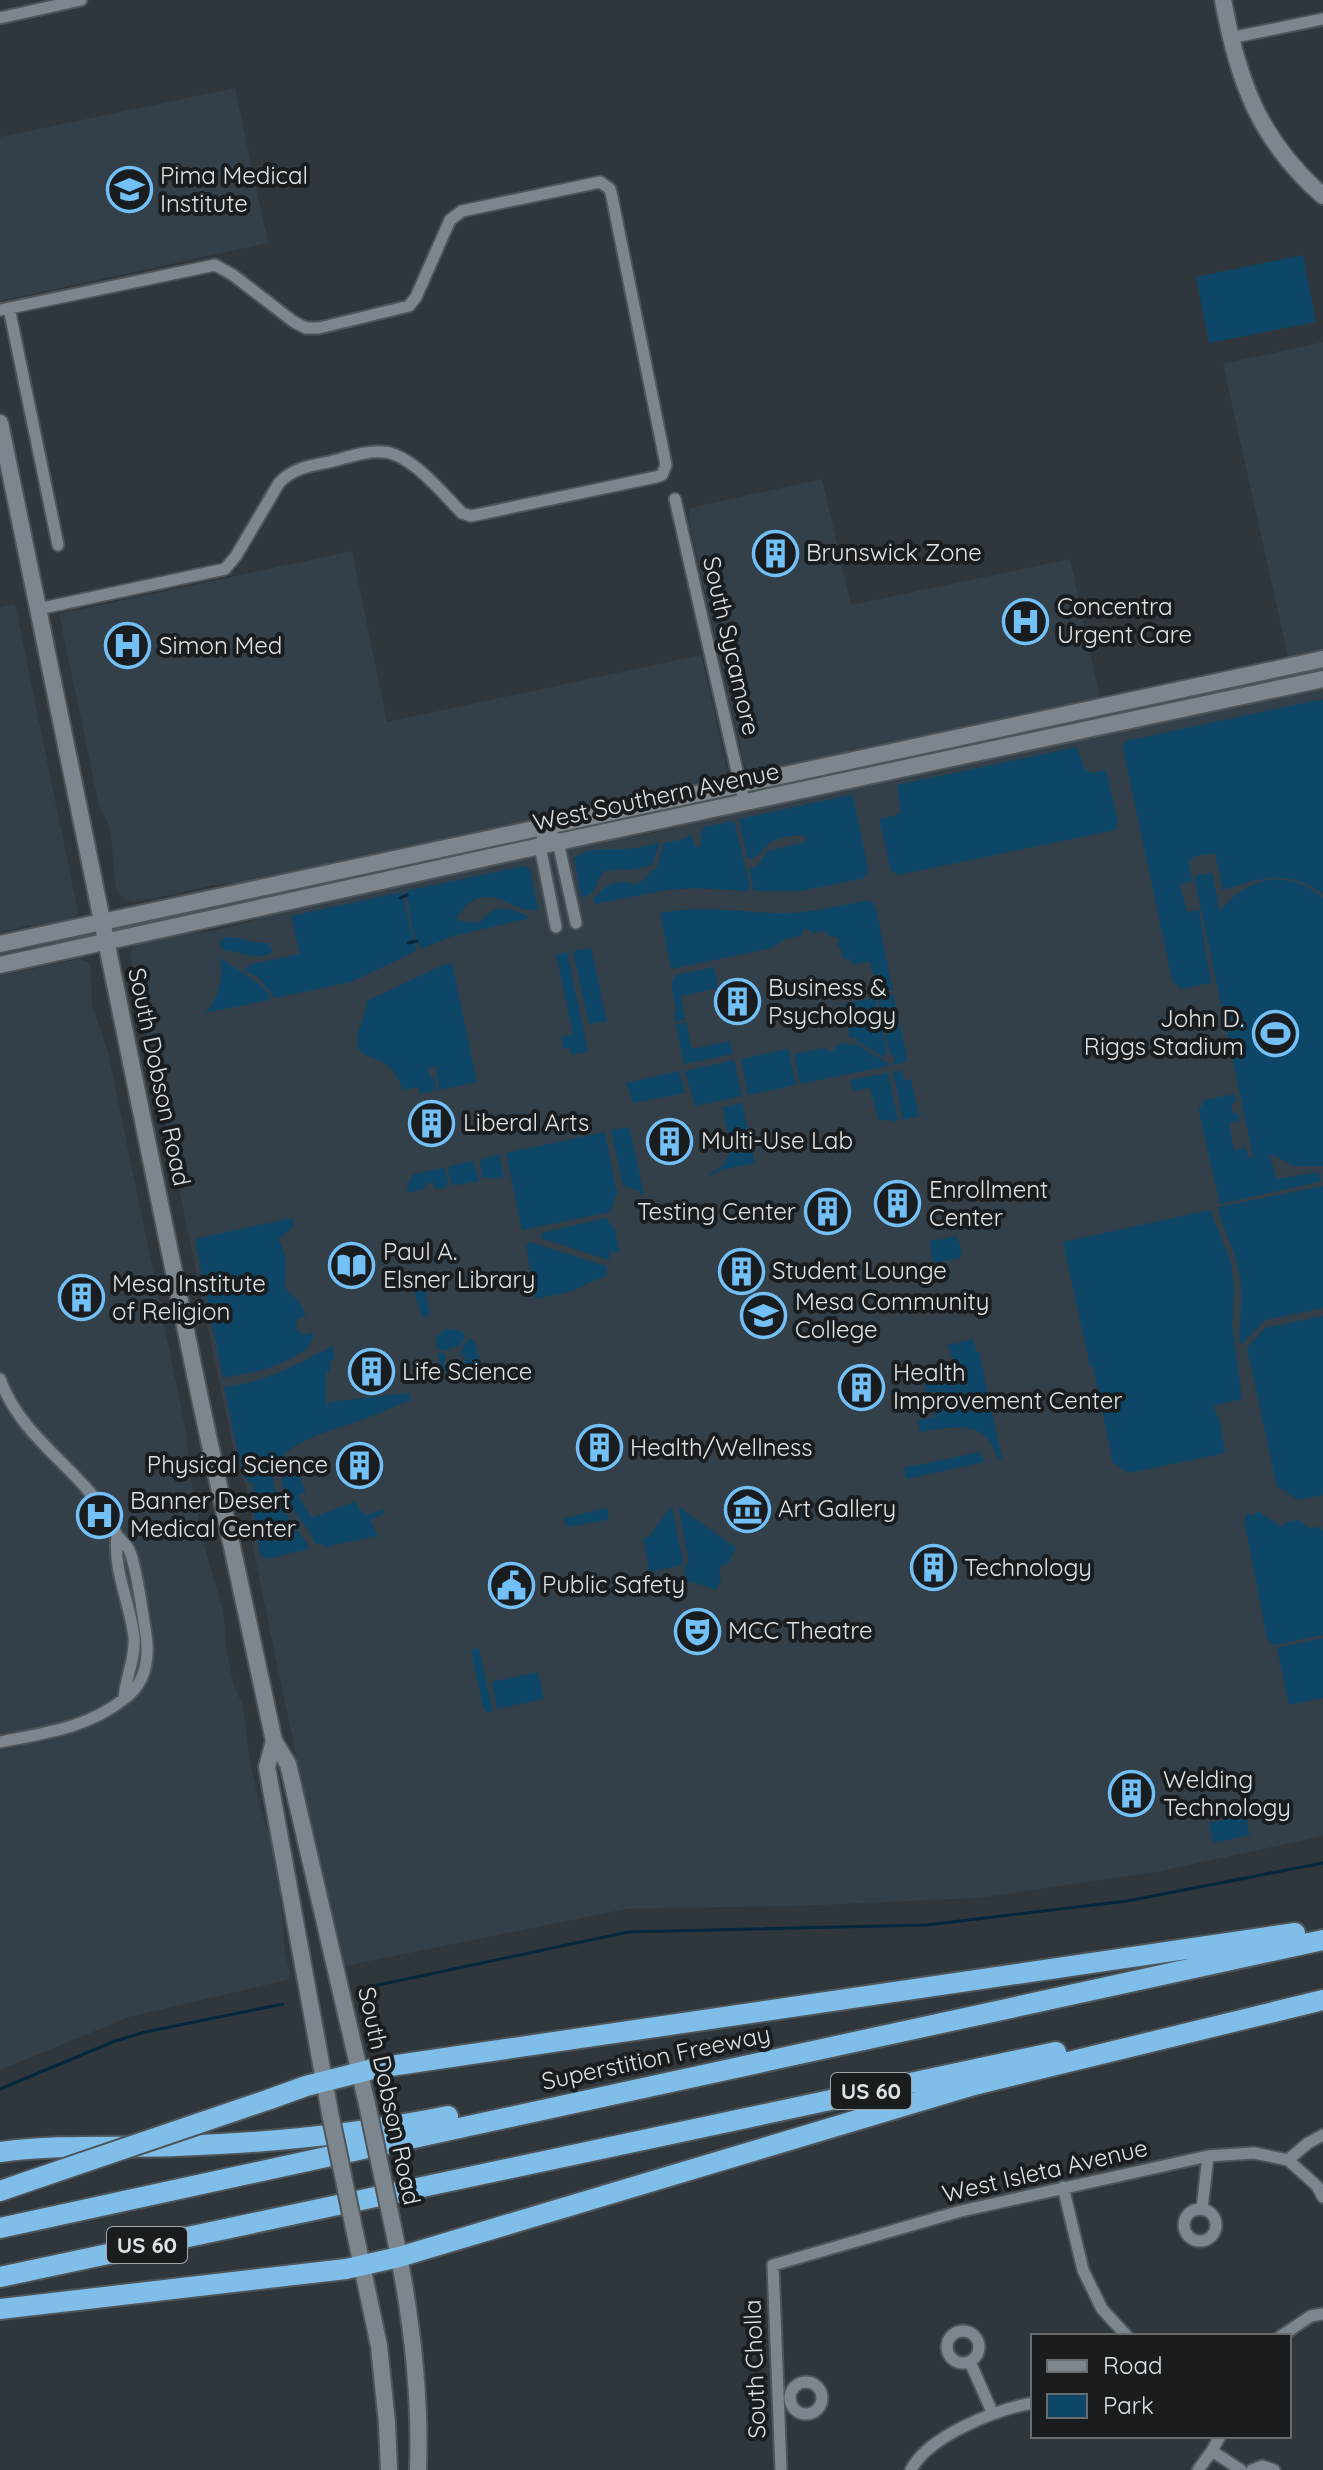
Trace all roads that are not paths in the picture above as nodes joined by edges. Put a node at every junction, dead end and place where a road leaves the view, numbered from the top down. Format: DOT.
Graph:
graph roads {
  1 [pos="81,0"];
  2 [pos="1223,0"];
  3 [pos="0,18"];
  4 [pos="1323,19"];
  5 [pos="1230,38"];
  6 [pos="1323,196"];
  7 [pos="5,309"];
  8 [pos="0,423"];
  9 [pos="675,499"];
  10 [pos="58,545"];
  11 [pos="38,609"];
  12 [pos="1323,659"];
  13 [pos="1323,679"];
  14 [pos="742,794"];
  15 [pos="546,827"];
  16 [pos="558,842"];
  17 [pos="540,846"];
  18 [pos="399,858"];
  19 [pos="314,896"];
  20 [pos="103,921"];
  21 [pos="576,923"];
  22 [pos="556,927"];
  23 [pos="107,942"];
  24 [pos="0,944"];
  25 [pos="0,965"];
  26 [pos="0,1379"];
  27 [pos="274,1741"];
  28 [pos="0,1742"];
  29 [pos="1323,1929"];
  30 [pos="1323,1940"];
  31 [pos="1323,1998"];
  32 [pos="720,2070"];
  33 [pos="361,2071"];
  34 [pos="324,2081"];
  35 [pos="1323,2135"];
  36 [pos="0,2152"];
  37 [pos="1208,2156"];
  38 [pos="1288,2160"];
  39 [pos="1063,2187"];
  40 [pos="0,2191"];
  41 [pos="1323,2197"];
  42 [pos="1202,2209"];
  43 [pos="0,2228"];
  44 [pos="399,2257"];
  45 [pos="773,2265"];
  46 [pos="362,2266"];
  47 [pos="0,2277"];
  48 [pos="0,2309"];
  49 [pos="1323,2314"];
  50 [pos="1125,2334"];
  51 [pos="1284,2334"];
  52 [pos="970,2362"];
  53 [pos="1031,2404"];
  54 [pos="993,2414"];
  55 [pos="1219,2438"];
  56 [pos="1212,2451"];
  57 [pos="389,2470"];
  58 [pos="418,2470"];
  59 [pos="781,2470"];
  60 [pos="911,2470"];
  61 [pos="1198,2470"];
  62 [pos="1241,2470"];
  63 [pos="1252,2470"];
  64 [pos="1274,2470"];
  1 -- 3 [label="street"];
  2 -- 5 [label="main road"];
  4 -- 5 [label="street"];
  5 -- 6 [label="main road"];
  7 -- 10 [label="street"];
  7 -- 11 [label="street"];
  8 -- 11 [label="main road, South Dobson Road"];
  9 -- 14 [label="street, South Sycamore"];
  11 -- 20 [label="main road, South Dobson Road"];
  12 -- 14 [label="main road, West Southern Avenue"];
  13 -- 14 [label="main road, West Southern Avenue"];
  14 -- 15 [label="main road, West Southern Avenue"];
  14 -- 16 [label="main road, West Southern Avenue"];
  15 -- 16 [label="street"];
  15 -- 17 [label="street"];
  15 -- 18 [label="main road, West Southern Avenue"];
  16 -- 17 [label="main road, West Southern Avenue"];
  16 -- 21 [label="street"];
  17 -- 19 [label="main road, West Southern Avenue"];
  17 -- 22 [label="street"];
  18 -- 19 [label="main road"];
  18 -- 20 [label="main road, West Southern Avenue"];
  19 -- 23 [label="main road, West Southern Avenue"];
  20 -- 23 [label="main road, South Dobson Road"];
  20 -- 24 [label="main road, West Southern Avenue"];
  23 -- 25 [label="main road, West Southern Avenue"];
  23 -- 27 [label="main road, South Dobson Road"];
  26 -- 28 [label="street"];
  27 -- 33 [label="main road, South Dobson Road"];
  27 -- 34 [label="main road, South Dobson Road"];
  29 -- 33 [label="highway"];
  30 -- 32 [label="highway, Superstition Freeway / US 60"];
  31 -- 44 [label="highway"];
  31 -- 47 [label="highway, US 60"];
  32 -- 36 [label="highway"];
  32 -- 43 [label="highway, Superstition Freeway / US 60"];
  33 -- 34 [label="highway"];
  33 -- 44 [label="main road, South Dobson Road, bridge"];
  34 -- 40 [label="highway, bridge"];
  34 -- 46 [label="main road, South Dobson Road, bridge"];
  35 -- 38 [label="street"];
  37 -- 38 [label="street, West Isleta Avenue"];
  37 -- 39 [label="street, West Isleta Avenue"];
  37 -- 42 [label="street"];
  38 -- 41 [label="street"];
  39 -- 45 [label="street, West Isleta Avenue"];
  39 -- 50 [label="street"];
  44 -- 46 [label="highway"];
  44 -- 58 [label="main road, South Dobson Road"];
  45 -- 59 [label="street, South Cholla"];
  46 -- 48 [label="highway"];
  46 -- 57 [label="main road, South Dobson Road"];
  49 -- 51 [label="street"];
  52 -- 54 [label="street"];
  53 -- 54 [label="street"];
  54 -- 60 [label="street"];
  55 -- 56 [label="street"];
  56 -- 61 [label="street"];
  56 -- 62 [label="street"];
  63 -- 64 [label="street"];
}
